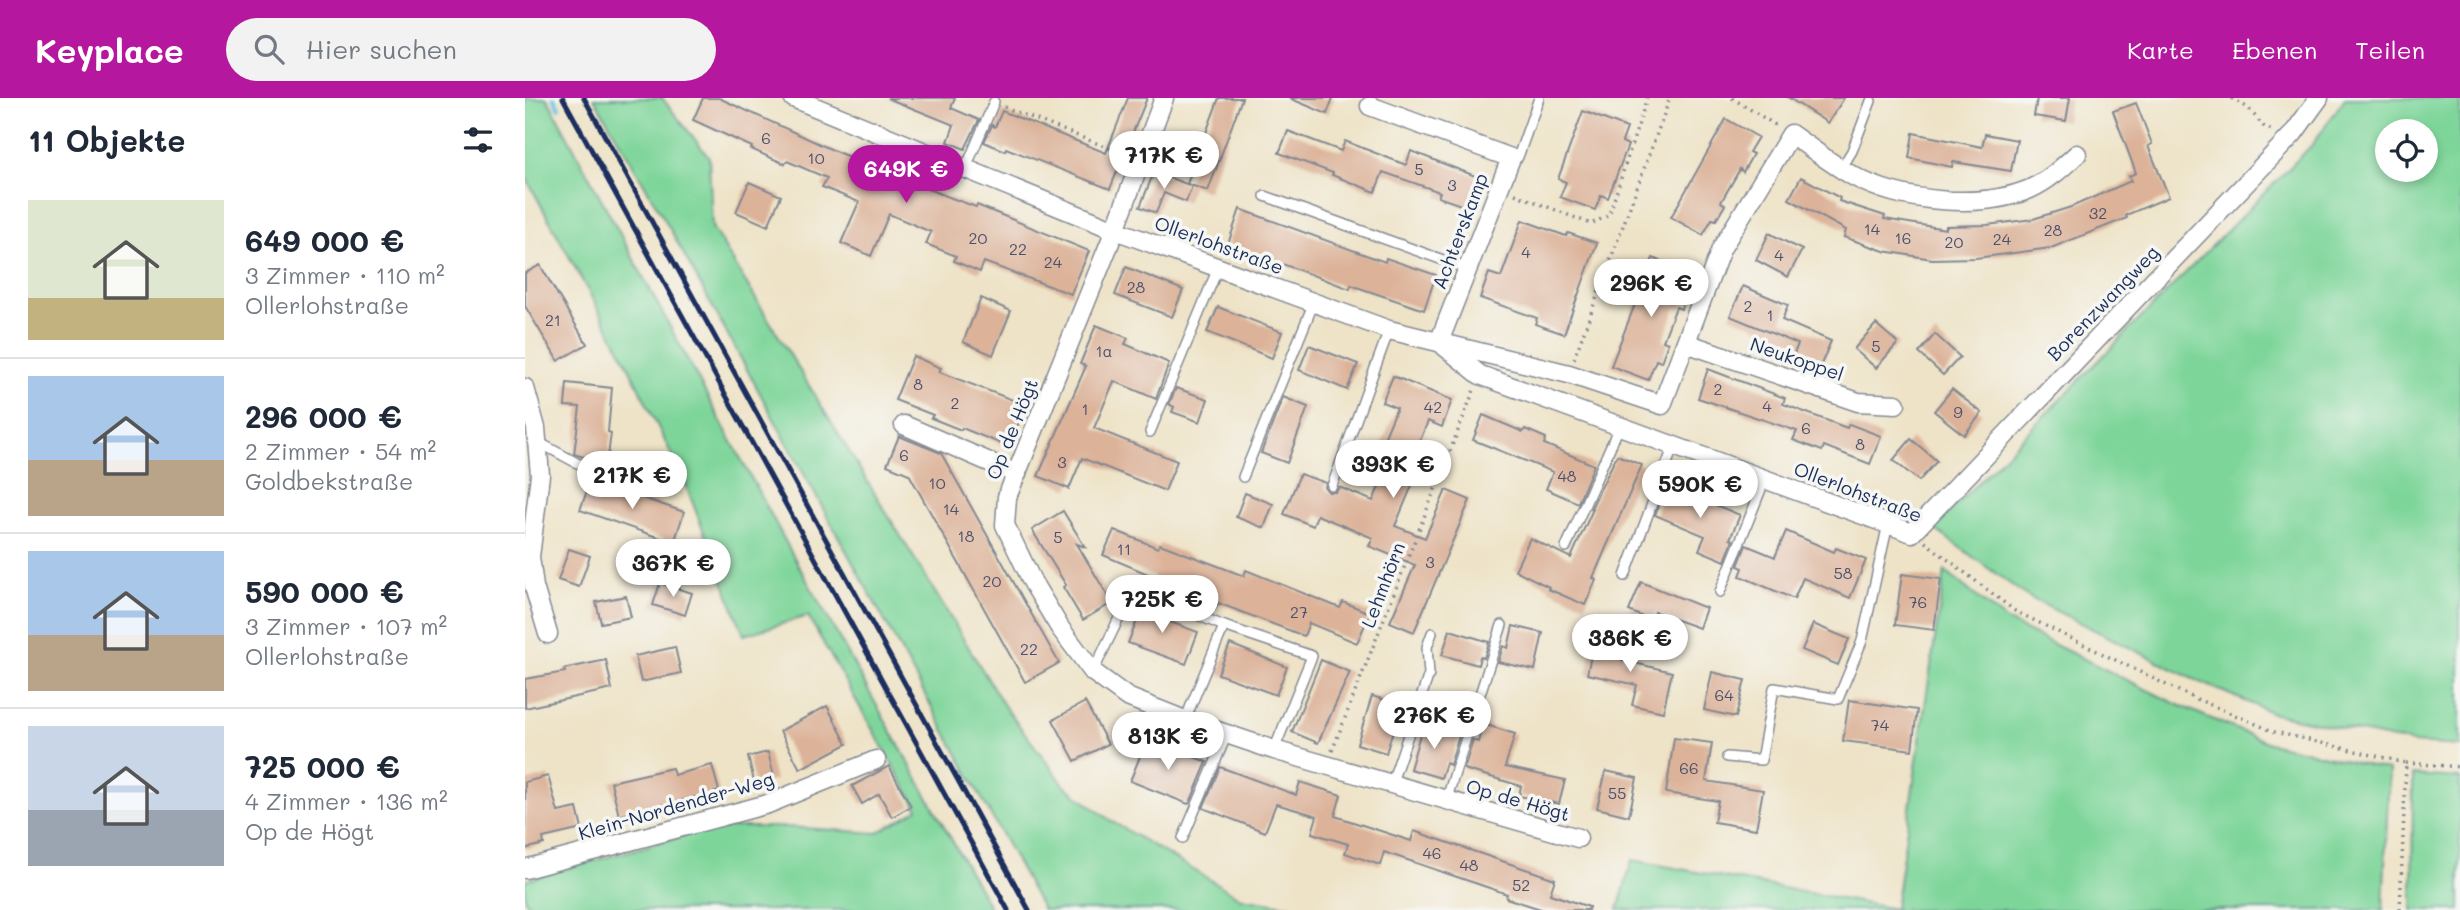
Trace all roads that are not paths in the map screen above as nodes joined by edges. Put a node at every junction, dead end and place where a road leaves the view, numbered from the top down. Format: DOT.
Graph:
graph roads {
  1 [pos="793,98"];
  2 [pos="1164,98"];
  3 [pos="1539,98"];
  4 [pos="2319,98"];
  5 [pos="993,102"];
  6 [pos="1871,102"];
  7 [pos="818,103"];
  8 [pos="1370,106"];
  9 [pos="2077,154"];
  10 [pos="1511,158"];
  11 [pos="1841,169"];
  12 [pos="965,170"];
  13 [pos="1265,196"];
  14 [pos="1115,230"];
  15 [pos="1218,268"];
  16 [pos="1468,269"];
  17 [pos="1314,302"];
  18 [pos="1389,330"];
  19 [pos="1439,342"];
  20 [pos="1686,343"];
  21 [pos="525,388"];
  22 [pos="1896,404"];
  23 [pos="904,425"];
  24 [pos="1620,425"];
  25 [pos="1150,432"];
  26 [pos="538,442"];
  27 [pos="1674,445"];
  28 [pos="1017,474"];
  29 [pos="1243,477"];
  30 [pos="1765,479"];
  31 [pos="641,481"];
  32 [pos="1332,486"];
  33 [pos="1888,524"];
  34 [pos="1912,533"];
  35 [pos="1566,547"];
  36 [pos="1625,576"];
  37 [pos="1720,592"];
  38 [pos="1502,625"];
  39 [pos="1224,626"];
  40 [pos="1432,633"];
  41 [pos="548,634"];
  42 [pos="1093,672"];
  43 [pos="1185,720"];
  44 [pos="1227,734"];
  45 [pos="1274,750"];
  46 [pos="1727,757"];
  47 [pos="876,760"];
  48 [pos="1391,785"];
  49 [pos="1447,801"];
  50 [pos="1183,838"];
  51 [pos="1578,838"];
  52 [pos="525,869"];
  1 -- 7 [label="street, Ollerlohstraße"];
  2 -- 14 [label="street, Op de Högt"];
  3 -- 10 [label="lane"];
  4 -- 34 [label="street, Borenzwangweg"];
  5 -- 12 [label="lane"];
  6 -- 11 [label="lane"];
  7 -- 12 [label="street, Ollerlohstraße"];
  8 -- 10 [label="street, Achterskamp"];
  9 -- 11 [label="street"];
  10 -- 16 [label="street, Achterskamp"];
  11 -- 20 [label="street"];
  12 -- 14 [label="street, Ollerlohstraße"];
  13 -- 16 [label="lane"];
  14 -- 15 [label="street, Ollerlohstraße"];
  14 -- 28 [label="street, Op de Högt"];
  15 -- 17 [label="street, Ollerlohstraße"];
  15 -- 25 [label="lane"];
  16 -- 19 [label="street, Achterskamp"];
  17 -- 18 [label="street, Ollerlohstraße"];
  17 -- 29 [label="lane"];
  18 -- 19 [label="street, Ollerlohstraße"];
  18 -- 32 [label="lane"];
  19 -- 20 [label="street, Ollerlohstraße"];
  19 -- 24 [label="street, Ollerlohstraße"];
  20 -- 22 [label="street, Neukoppel"];
  21 -- 26 [label="street"];
  23 -- 28 [label="street"];
  24 -- 27 [label="street, Ollerlohstraße"];
  24 -- 35 [label="lane"];
  26 -- 31 [label="lane"];
  26 -- 41 [label="street"];
  27 -- 30 [label="street, Ollerlohstraße"];
  27 -- 36 [label="lane"];
  28 -- 42 [label="street, Op de Högt"];
  30 -- 33 [label="street, Ollerlohstraße"];
  30 -- 37 [label="lane"];
  33 -- 34 [label="street, Ollerlohstraße"];
  33 -- 46 [label="lane"];
  38 -- 49 [label="lane, Op de Högt"];
  39 -- 42 [label="lane"];
  39 -- 43 [label="lane"];
  39 -- 45 [label="lane"];
  40 -- 48 [label="lane"];
  42 -- 43 [label="street, Op de Högt"];
  43 -- 44 [label="street, Op de Högt"];
  44 -- 45 [label="street, Op de Högt"];
  44 -- 50 [label="lane"];
  45 -- 48 [label="street, Op de Högt"];
  47 -- 52 [label="street, Klein-Nordender-Weg"];
  48 -- 49 [label="street, Op de Högt"];
  49 -- 51 [label="street, Op de Högt"];
}
